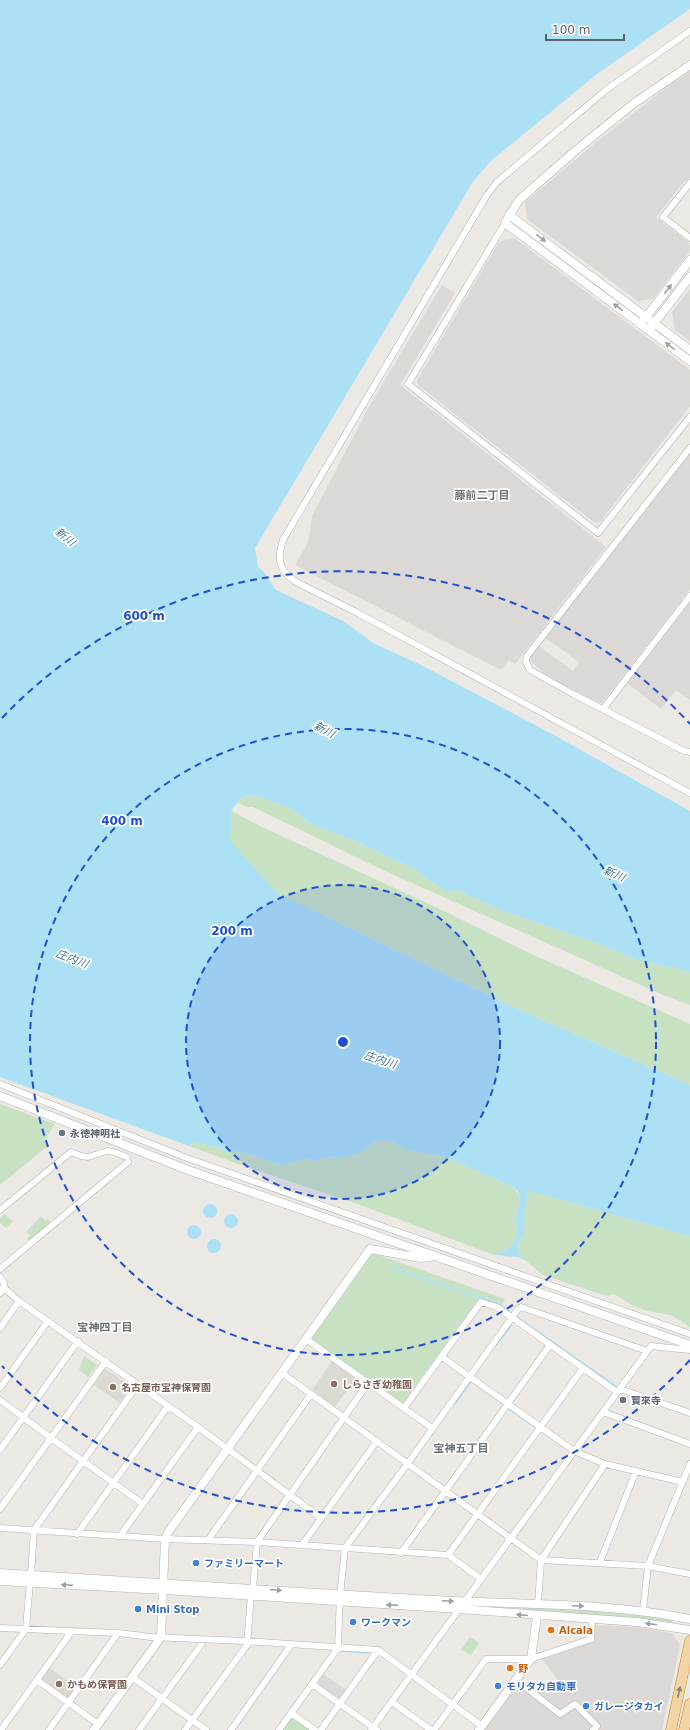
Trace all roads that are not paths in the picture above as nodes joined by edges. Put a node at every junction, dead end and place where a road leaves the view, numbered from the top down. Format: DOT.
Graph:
graph roads {
  1 [pos="690,31"];
  2 [pos="690,65"];
  3 [pos="690,183"];
  4 [pos="509,215"];
  5 [pos="504,223"];
  6 [pos="690,238"];
  7 [pos="690,260"];
  8 [pos="690,276"];
  9 [pos="644,321"];
  10 [pos="652,327"];
  11 [pos="690,350"];
  12 [pos="690,361"];
  13 [pos="690,417"];
  14 [pos="690,448"];
  15 [pos="690,596"];
  16 [pos="603,709"];
  17 [pos="690,751"];
  18 [pos="690,793"];
  19 [pos="0,1084"];
  20 [pos="0,1096"];
  21 [pos="0,1210"];
  22 [pos="433,1256"];
  23 [pos="0,1269"];
  24 [pos="0,1277"];
  25 [pos="2,1290"];
  26 [pos="19,1301"];
  27 [pos="513,1315"];
  28 [pos="48,1321"];
  29 [pos="0,1328"];
  30 [pos="690,1334"];
  31 [pos="306,1339"];
  32 [pos="78,1342"];
  33 [pos="550,1345"];
  34 [pos="690,1345"];
  35 [pos="690,1350"];
  36 [pos="648,1351"];
  37 [pos="442,1357"];
  38 [pos="106,1361"];
  39 [pos="583,1368"];
  40 [pos="282,1373"];
  41 [pos="470,1376"];
  42 [pos="368,1383"];
  43 [pos="138,1384"];
  44 [pos="0,1388"];
  45 [pos="618,1391"];
  46 [pos="311,1394"];
  47 [pos="0,1400"];
  48 [pos="508,1404"];
  49 [pos="168,1406"];
  50 [pos="404,1408"];
  51 [pos="603,1412"];
  52 [pos="690,1412"];
  53 [pos="23,1416"];
  54 [pos="344,1417"];
  55 [pos="198,1427"];
  56 [pos="540,1427"];
  57 [pos="432,1428"];
  58 [pos="51,1438"];
  59 [pos="377,1441"];
  60 [pos="690,1444"];
  61 [pos="227,1449"];
  62 [pos="0,1450"];
  63 [pos="574,1451"];
  64 [pos="82,1461"];
  65 [pos="408,1463"];
  66 [pos="605,1464"];
  67 [pos="690,1464"];
  68 [pos="257,1470"];
  69 [pos="636,1471"];
  70 [pos="683,1482"];
  71 [pos="113,1483"];
  72 [pos="445,1492"];
  73 [pos="290,1494"];
  74 [pos="143,1504"];
  75 [pos="0,1509"];
  76 [pos="478,1515"];
  77 [pos="321,1518"];
  78 [pos="0,1528"];
  79 [pos="34,1530"];
  80 [pos="77,1534"];
  81 [pos="120,1536"];
  82 [pos="511,1538"];
  83 [pos="164,1539"];
  84 [pos="208,1540"];
  85 [pos="256,1542"];
  86 [pos="302,1545"];
  87 [pos="345,1548"];
  88 [pos="401,1553"];
  89 [pos="448,1555"];
  90 [pos="541,1560"];
  91 [pos="600,1562"];
  92 [pos="648,1566"];
  93 [pos="0,1573"];
  94 [pos="690,1574"];
  95 [pos="30,1579"];
  96 [pos="481,1579"];
  97 [pos="0,1581"];
  98 [pos="164,1587"];
  99 [pos="252,1592"];
  100 [pos="340,1598"];
  101 [pos="465,1602"];
  102 [pos="538,1604"];
  103 [pos="459,1609"];
  104 [pos="643,1611"];
  105 [pos="537,1616"];
  106 [pos="690,1618"];
  107 [pos="592,1620"];
  108 [pos="0,1628"];
  109 [pos="26,1629"];
  110 [pos="690,1630"];
  111 [pos="72,1631"];
  112 [pos="118,1633"];
  113 [pos="161,1638"];
  114 [pos="203,1640"];
  115 [pos="248,1641"];
  116 [pos="690,1642"];
  117 [pos="291,1645"];
  118 [pos="338,1648"];
  119 [pos="378,1650"];
  120 [pos="531,1659"];
  121 [pos="0,1666"];
  122 [pos="412,1675"];
  123 [pos="132,1677"];
  124 [pos="37,1680"];
  125 [pos="516,1680"];
  126 [pos="312,1684"];
  127 [pos="162,1698"];
  128 [pos="69,1702"];
  129 [pos="392,1702"];
  130 [pos="340,1704"];
  131 [pos="690,1704"];
  132 [pos="452,1705"];
  133 [pos="291,1713"];
  134 [pos="192,1720"];
  135 [pos="96,1727"];
  136 [pos="481,1728"];
  137 [pos="374,1729"];
  138 [pos="1,1730"];
  139 [pos="49,1730"];
  140 [pos="139,1730"];
  141 [pos="185,1730"];
  142 [pos="206,1730"];
  143 [pos="231,1730"];
  144 [pos="279,1730"];
  145 [pos="315,1730"];
  146 [pos="320,1730"];
  147 [pos="432,1730"];
  148 [pos="593,1730"];
  149 [pos="671,1730"];
  150 [pos="684,1730"];
  1 -- 18 [label="street"];
  2 -- 4 [label="street"];
  3 -- 6 [label="street"];
  4 -- 5 [label="street"];
  4 -- 9 [label="street, one-way"];
  9 -- 5 [label="street, one-way"];
  5 -- 13 [label="street"];
  9 -- 7 [label="street, one-way"];
  8 -- 10 [label="street"];
  9 -- 10 [label="street"];
  10 -- 11 [label="street"];
  12 -- 10 [label="street, one-way"];
  14 -- 16 [label="street"];
  15 -- 16 [label="street"];
  16 -- 17 [label="street"];
  19 -- 30 [label="street"];
  20 -- 22 [label="street"];
  21 -- 23 [label="street"];
  22 -- 31 [label="street"];
  22 -- 34 [label="street"];
  24 -- 25 [label="street"];
  25 -- 26 [label="street"];
  26 -- 28 [label="street"];
  26 -- 29 [label="street"];
  27 -- 33 [label="street"];
  27 -- 36 [label="street"];
  27 -- 37 [label="street"];
  27 -- 41 [label="street"];
  28 -- 32 [label="street"];
  28 -- 44 [label="street"];
  31 -- 40 [label="street"];
  31 -- 42 [label="street"];
  32 -- 38 [label="street"];
  32 -- 53 [label="street"];
  33 -- 39 [label="street"];
  33 -- 48 [label="street"];
  35 -- 36 [label="street"];
  36 -- 45 [label="street"];
  37 -- 41 [label="street"];
  37 -- 50 [label="street"];
  38 -- 43 [label="street"];
  38 -- 58 [label="street"];
  39 -- 45 [label="street"];
  39 -- 56 [label="street"];
  40 -- 46 [label="street"];
  40 -- 61 [label="street"];
  41 -- 48 [label="street"];
  41 -- 57 [label="street"];
  42 -- 50 [label="street"];
  42 -- 54 [label="street"];
  43 -- 49 [label="street"];
  43 -- 64 [label="street"];
  45 -- 51 [label="street"];
  45 -- 52 [label="street"];
  46 -- 54 [label="street"];
  46 -- 68 [label="street"];
  47 -- 53 [label="street"];
  48 -- 56 [label="street"];
  48 -- 72 [label="street"];
  49 -- 55 [label="street"];
  49 -- 71 [label="street"];
  50 -- 57 [label="street"];
  51 -- 60 [label="street"];
  51 -- 63 [label="street"];
  53 -- 58 [label="street"];
  53 -- 62 [label="street"];
  54 -- 59 [label="street"];
  54 -- 73 [label="street"];
  55 -- 61 [label="street"];
  55 -- 74 [label="street"];
  56 -- 63 [label="street"];
  56 -- 76 [label="street"];
  57 -- 65 [label="street"];
  58 -- 64 [label="street"];
  58 -- 75 [label="street"];
  59 -- 65 [label="street"];
  59 -- 77 [label="street"];
  61 -- 68 [label="street"];
  61 -- 83 [label="street"];
  63 -- 66 [label="street"];
  63 -- 82 [label="street"];
  64 -- 71 [label="street"];
  64 -- 79 [label="street"];
  65 -- 72 [label="street"];
  65 -- 87 [label="street"];
  66 -- 69 [label="street"];
  66 -- 90 [label="street"];
  67 -- 70 [label="street"];
  68 -- 73 [label="street"];
  68 -- 84 [label="street"];
  69 -- 70 [label="street"];
  69 -- 91 [label="street"];
  70 -- 92 [label="street"];
  71 -- 74 [label="street"];
  71 -- 80 [label="street"];
  72 -- 76 [label="street"];
  72 -- 88 [label="street"];
  73 -- 77 [label="street"];
  73 -- 85 [label="street"];
  74 -- 81 [label="street"];
  76 -- 82 [label="street"];
  76 -- 89 [label="street"];
  77 -- 86 [label="street"];
  78 -- 79 [label="street"];
  79 -- 80 [label="street"];
  79 -- 95 [label="street"];
  80 -- 81 [label="street"];
  81 -- 83 [label="street"];
  82 -- 90 [label="street"];
  82 -- 96 [label="street"];
  83 -- 84 [label="street"];
  83 -- 98 [label="street"];
  84 -- 85 [label="street"];
  85 -- 86 [label="street"];
  85 -- 99 [label="street"];
  86 -- 87 [label="street"];
  87 -- 88 [label="street"];
  87 -- 100 [label="street"];
  88 -- 89 [label="street"];
  89 -- 96 [label="street"];
  90 -- 91 [label="street"];
  90 -- 102 [label="street"];
  91 -- 92 [label="street"];
  92 -- 94 [label="street"];
  92 -- 104 [label="street"];
  93 -- 95 [label="street"];
  95 -- 97 [label="street"];
  95 -- 98 [label="street"];
  95 -- 109 [label="street"];
  96 -- 101 [label="street"];
  98 -- 99 [label="street"];
  98 -- 113 [label="street"];
  99 -- 100 [label="street"];
  99 -- 115 [label="street"];
  100 -- 101 [label="street, one-way"];
  103 -- 100 [label="street, one-way"];
  100 -- 118 [label="street"];
  101 -- 102 [label="street"];
  101 -- 103 [label="street"];
  102 -- 104 [label="street, one-way"];
  105 -- 103 [label="street, one-way"];
  103 -- 122 [label="street"];
  104 -- 106 [label="street"];
  105 -- 107 [label="street"];
  105 -- 120 [label="street"];
  110 -- 107 [label="street, one-way"];
  107 -- 120 [label="street"];
  108 -- 109 [label="street"];
  109 -- 111 [label="street"];
  109 -- 121 [label="street"];
  111 -- 112 [label="street"];
  111 -- 124 [label="street"];
  112 -- 113 [label="street"];
  112 -- 128 [label="street"];
  113 -- 114 [label="street"];
  113 -- 123 [label="street"];
  114 -- 115 [label="street"];
  114 -- 127 [label="street"];
  115 -- 117 [label="street"];
  115 -- 134 [label="street"];
  149 -- 116 [label="highway, one-way"];
  117 -- 118 [label="street"];
  117 -- 143 [label="street"];
  118 -- 119 [label="street"];
  118 -- 126 [label="street"];
  119 -- 122 [label="street"];
  119 -- 130 [label="street"];
  120 -- 125 [label="street"];
  120 -- 132 [label="street"];
  122 -- 129 [label="street"];
  122 -- 132 [label="street"];
  123 -- 127 [label="street"];
  123 -- 135 [label="street"];
  124 -- 128 [label="street"];
  124 -- 138 [label="street"];
  125 -- 136 [label="street"];
  125 -- 148 [label="street"];
  126 -- 130 [label="street"];
  126 -- 133 [label="street"];
  127 -- 134 [label="street"];
  127 -- 140 [label="street"];
  128 -- 135 [label="street"];
  128 -- 139 [label="street"];
  129 -- 137 [label="street"];
  129 -- 147 [label="street"];
  130 -- 137 [label="street"];
  130 -- 146 [label="street"];
  131 -- 150 [label="highway"];
  132 -- 136 [label="street"];
  132 -- 147 [label="street"];
  133 -- 144 [label="street"];
  133 -- 145 [label="street"];
  134 -- 141 [label="street"];
  134 -- 142 [label="street"];
}
